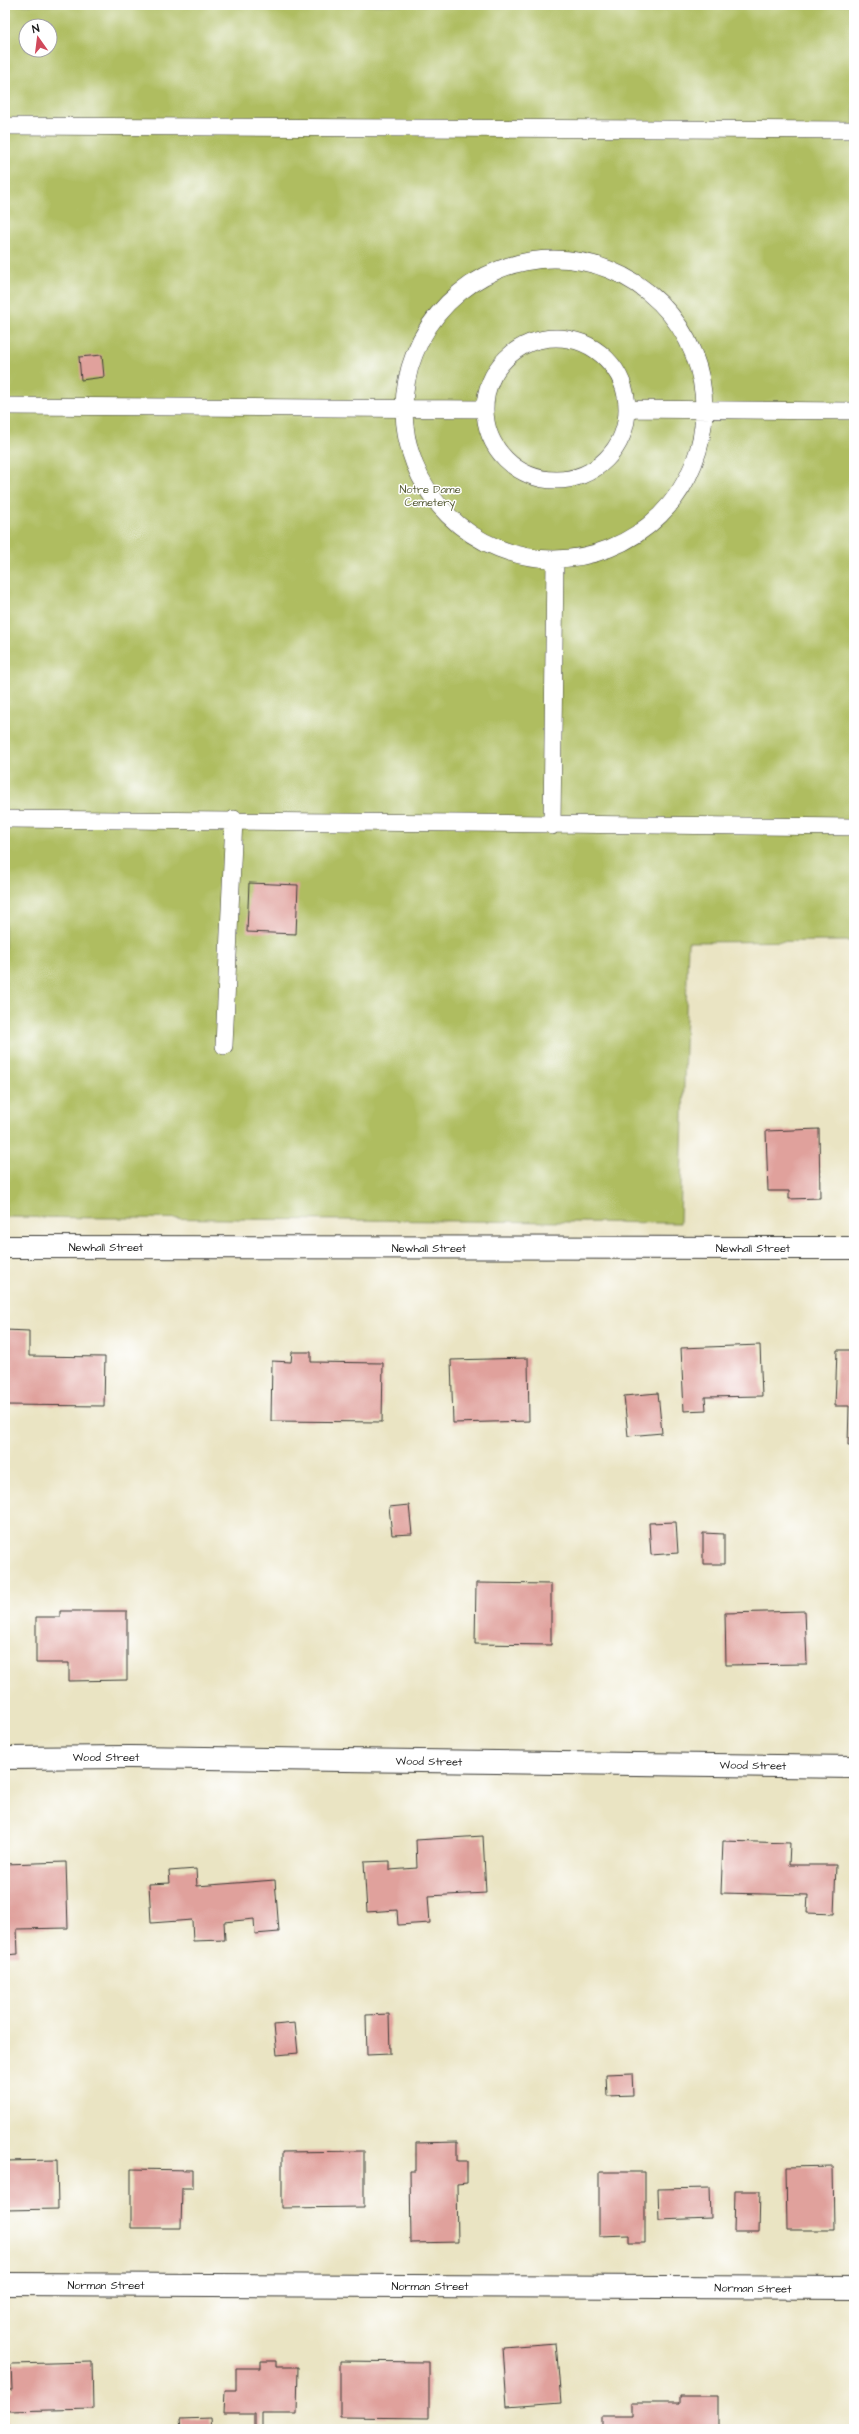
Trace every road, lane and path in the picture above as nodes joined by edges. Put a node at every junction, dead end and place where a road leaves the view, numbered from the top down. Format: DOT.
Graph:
graph roads {
  1 [pos="5,126"];
  2 [pos="854,130"];
  3 [pos="5,406"];
  4 [pos="401,409"];
  5 [pos="484,409"];
  6 [pos="627,409"];
  7 [pos="705,411"];
  8 [pos="854,411"];
  9 [pos="555,560"];
  10 [pos="5,819"];
  11 [pos="234,819"];
  12 [pos="552,826"];
  13 [pos="854,827"];
  14 [pos="224,1046"];
  15 [pos="5,1247"];
  16 [pos="854,1248"];
  17 [pos="5,1758"];
  18 [pos="854,1767"];
  19 [pos="5,2284"];
  20 [pos="854,2288"];
  1 -- 2 [label="lane"];
  3 -- 4 [label="lane"];
  4 -- 5 [label="lane"];
  4 -- 7 [label="lane"];
  4 -- 9 [label="lane"];
  5 -- 6 [label="lane"];
  5 -- 6 [label="lane"];
  6 -- 7 [label="lane"];
  7 -- 8 [label="lane"];
  7 -- 9 [label="lane"];
  9 -- 12 [label="lane"];
  10 -- 11 [label="lane"];
  11 -- 12 [label="lane"];
  11 -- 14 [label="lane"];
  12 -- 13 [label="lane"];
  15 -- 16 [label="street, Newhall Street"];
  17 -- 18 [label="street, Wood Street"];
  19 -- 20 [label="street, Norman Street"];
}
